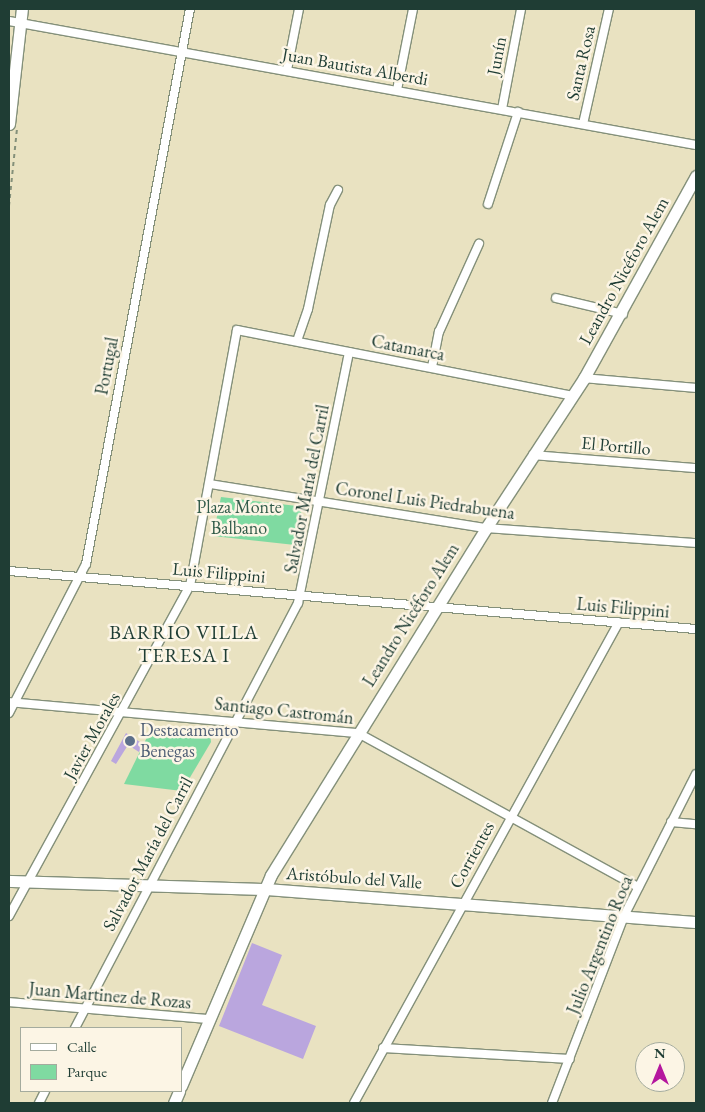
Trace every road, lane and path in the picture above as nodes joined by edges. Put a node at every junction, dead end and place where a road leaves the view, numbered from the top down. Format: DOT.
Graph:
graph roads {
  1 [pos="22,9"];
  2 [pos="190,9"];
  3 [pos="299,9"];
  4 [pos="413,9"];
  5 [pos="521,9"];
  6 [pos="609,9"];
  7 [pos="15,22"];
  8 [pos="182,50"];
  9 [pos="288,70"];
  10 [pos="398,90"];
  11 [pos="502,109"];
  12 [pos="518,112"];
  13 [pos="9,124"];
  14 [pos="583,124"];
  15 [pos="696,145"];
  16 [pos="696,176"];
  17 [pos="338,190"];
  18 [pos="488,204"];
  19 [pos="479,244"];
  20 [pos="556,298"];
  21 [pos="623,314"];
  22 [pos="237,330"];
  23 [pos="296,341"];
  24 [pos="350,352"];
  25 [pos="432,367"];
  26 [pos="584,378"];
  27 [pos="696,388"];
  28 [pos="572,396"];
  29 [pos="533,455"];
  30 [pos="696,468"];
  31 [pos="210,484"];
  32 [pos="321,502"];
  33 [pos="486,528"];
  34 [pos="696,543"];
  35 [pos="9,571"];
  36 [pos="82,577"];
  37 [pos="190,586"];
  38 [pos="302,595"];
  39 [pos="437,606"];
  40 [pos="619,622"];
  41 [pos="696,629"];
  42 [pos="12,702"];
  43 [pos="123,711"];
  44 [pos="9,713"];
  45 [pos="236,721"];
  46 [pos="358,733"];
  47 [pos="696,774"];
  48 [pos="512,815"];
  49 [pos="672,822"];
  50 [pos="696,824"];
  51 [pos="9,881"];
  52 [pos="29,881"];
  53 [pos="148,885"];
  54 [pos="638,887"];
  55 [pos="265,889"];
  56 [pos="462,904"];
  57 [pos="9,916"];
  58 [pos="624,916"];
  59 [pos="696,922"];
  60 [pos="9,1002"];
  61 [pos="85,1009"];
  62 [pos="209,1020"];
  63 [pos="76,1027"];
  64 [pos="384,1048"];
  65 [pos="570,1059"];
  66 [pos="182,1084"];
  67 [pos="354,1103"];
  68 [pos="552,1103"];
  1 -- 7 [label="street"];
  2 -- 8 [label="street, Portugal"];
  3 -- 9 [label="street"];
  4 -- 10 [label="street"];
  5 -- 11 [label="street, Junín"];
  6 -- 14 [label="street, Santa Rosa"];
  7 -- 8 [label="street, Juan Bautista Alberdi"];
  7 -- 13 [label="street"];
  8 -- 9 [label="street, Juan Bautista Alberdi"];
  8 -- 36 [label="street, Portugal"];
  9 -- 10 [label="street, Juan Bautista Alberdi"];
  10 -- 11 [label="street, Juan Bautista Alberdi"];
  11 -- 12 [label="street, Juan Bautista Alberdi"];
  12 -- 14 [label="street, Juan Bautista Alberdi"];
  12 -- 18 [label="street"];
  14 -- 15 [label="street, Juan Bautista Alberdi"];
  16 -- 21 [label="street, Leandro Nicéforo Alem"];
  17 -- 23 [label="street"];
  19 -- 25 [label="street"];
  20 -- 21 [label="street"];
  21 -- 26 [label="street, Leandro Nicéforo Alem"];
  22 -- 23 [label="street, Catamarca"];
  22 -- 31 [label="street, Javier Morales"];
  23 -- 24 [label="street, Catamarca"];
  24 -- 25 [label="street, Catamarca"];
  24 -- 32 [label="street, Salvador María del Carril"];
  25 -- 28 [label="street, Catamarca"];
  26 -- 27 [label="street"];
  26 -- 28 [label="street, Leandro Nicéforo Alem"];
  28 -- 29 [label="street, Leandro Nicéforo Alem"];
  29 -- 30 [label="street, El Portillo"];
  29 -- 33 [label="street, Leandro Nicéforo Alem"];
  31 -- 32 [label="street, Coronel Luis Piedrabuena"];
  31 -- 37 [label="street, Javier Morales"];
  32 -- 33 [label="street, Coronel Luis Piedrabuena"];
  32 -- 38 [label="street, Salvador María del Carril"];
  33 -- 34 [label="street, Coronel Luis Piedrabuena"];
  33 -- 39 [label="street, Leandro Nicéforo Alem"];
  35 -- 36 [label="street, Luis Filippini"];
  36 -- 37 [label="street, Luis Filippini"];
  36 -- 42 [label="street, Portugal"];
  37 -- 38 [label="street, Luis Filippini"];
  37 -- 43 [label="street, Javier Morales"];
  38 -- 39 [label="street, Luis Filippini"];
  38 -- 45 [label="street, Salvador María del Carril"];
  39 -- 40 [label="street, Luis Filippini"];
  39 -- 46 [label="street, Leandro Nicéforo Alem"];
  40 -- 41 [label="street, Luis Filippini"];
  40 -- 48 [label="street, Corrientes"];
  42 -- 43 [label="street, Santiago Castromán"];
  42 -- 44 [label="street, Portugal"];
  43 -- 45 [label="street, Santiago Castromán"];
  43 -- 52 [label="street, Javier Morales"];
  45 -- 46 [label="street, Santiago Castromán"];
  45 -- 53 [label="street, Salvador María del Carril"];
  46 -- 48 [label="street, Santiago Castromán"];
  46 -- 55 [label="street, Leandro Nicéforo Alem"];
  47 -- 49 [label="street, Julio Argentino Roca"];
  48 -- 54 [label="street, Santiago Castromán"];
  48 -- 56 [label="street, Corrientes"];
  49 -- 50 [label="street"];
  49 -- 54 [label="street, Julio Argentino Roca"];
  51 -- 52 [label="street, Aristóbulo del Valle"];
  52 -- 53 [label="street, Aristóbulo del Valle"];
  52 -- 57 [label="street, Javier Morales"];
  53 -- 55 [label="street, Aristóbulo del Valle"];
  53 -- 61 [label="street, Salvador María del Carril"];
  54 -- 58 [label="street, Julio Argentino Roca"];
  55 -- 56 [label="street, Aristóbulo del Valle"];
  55 -- 62 [label="street, Leandro Nicéforo Alem"];
  56 -- 58 [label="street, Aristóbulo del Valle"];
  56 -- 64 [label="street, Corrientes"];
  58 -- 59 [label="street, Aristóbulo del Valle"];
  58 -- 65 [label="street, Julio Argentino Roca"];
  60 -- 61 [label="street, Juan Martinez de Rozas"];
  61 -- 62 [label="street, Juan Martinez de Rozas"];
  61 -- 63 [label="street, Salvador María del Carril"];
  62 -- 66 [label="street, Leandro Nicéforo Alem"];
  64 -- 65 [label="street"];
  64 -- 67 [label="street, Corrientes"];
  65 -- 68 [label="street, Julio Argentino Roca"];
}
